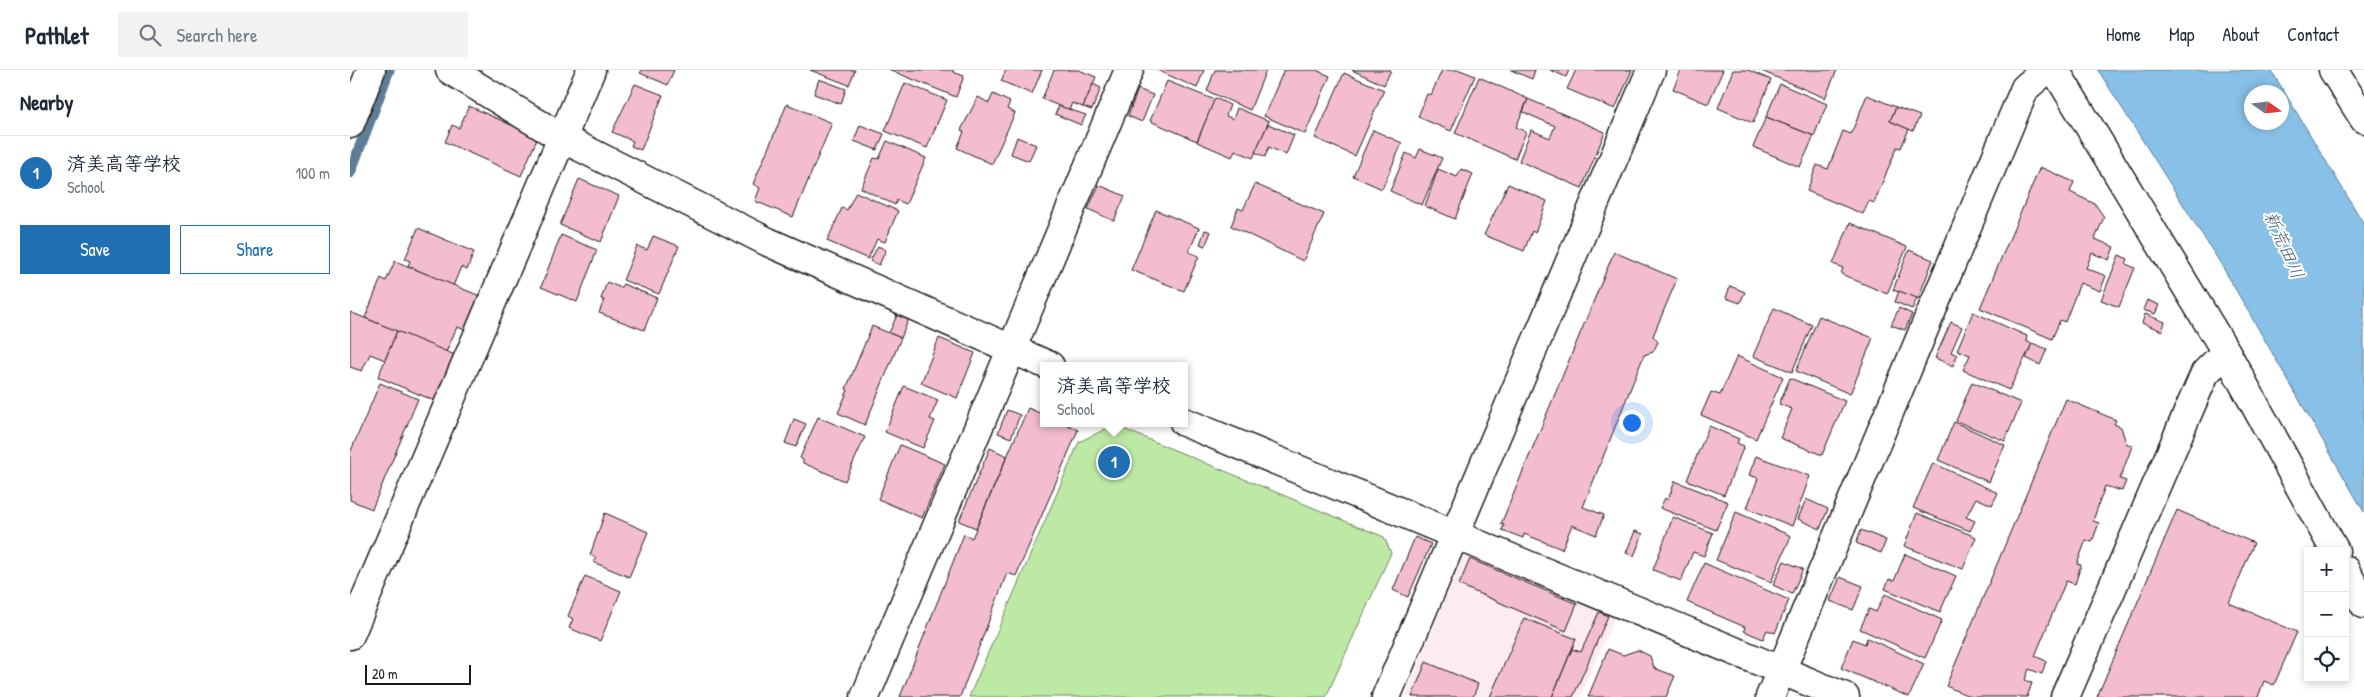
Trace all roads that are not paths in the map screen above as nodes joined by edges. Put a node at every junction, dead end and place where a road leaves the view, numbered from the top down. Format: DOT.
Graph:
graph roads {
  1 [pos="372,70"];
  2 [pos="450,70"];
  3 [pos="591,70"];
  4 [pos="1129,70"];
  5 [pos="1651,70"];
  6 [pos="2046,70"];
  7 [pos="2055,70"];
  8 [pos="2333,70"];
  9 [pos="2364,119"];
  10 [pos="350,124"];
  11 [pos="562,138"];
  12 [pos="1012,350"];
  13 [pos="2226,352"];
  14 [pos="1040,362"];
  15 [pos="1188,424"];
  16 [pos="1455,535"];
  17 [pos="2333,547"];
  18 [pos="2349,577"];
  19 [pos="2364,604"];
  20 [pos="350,635"];
  21 [pos="1781,670"];
  22 [pos="865,697"];
  23 [pos="1386,697"];
  24 [pos="1770,697"];
  25 [pos="1844,697"];
  26 [pos="2065,697"];
  1 -- 10 [label="street"];
  2 -- 11 [label="street"];
  3 -- 11 [label="street"];
  4 -- 12 [label="street"];
  5 -- 16 [label="street"];
  6 -- 21 [label="street"];
  7 -- 13 [label="street"];
  8 -- 9 [label="street"];
  11 -- 12 [label="street"];
  11 -- 20 [label="street"];
  12 -- 14 [label="street"];
  12 -- 22 [label="street"];
  13 -- 17 [label="street"];
  13 -- 26 [label="street"];
  15 -- 16 [label="street"];
  16 -- 21 [label="street"];
  16 -- 23 [label="street"];
  18 -- 19 [label="street"];
  21 -- 24 [label="street"];
  21 -- 25 [label="street"];
}
